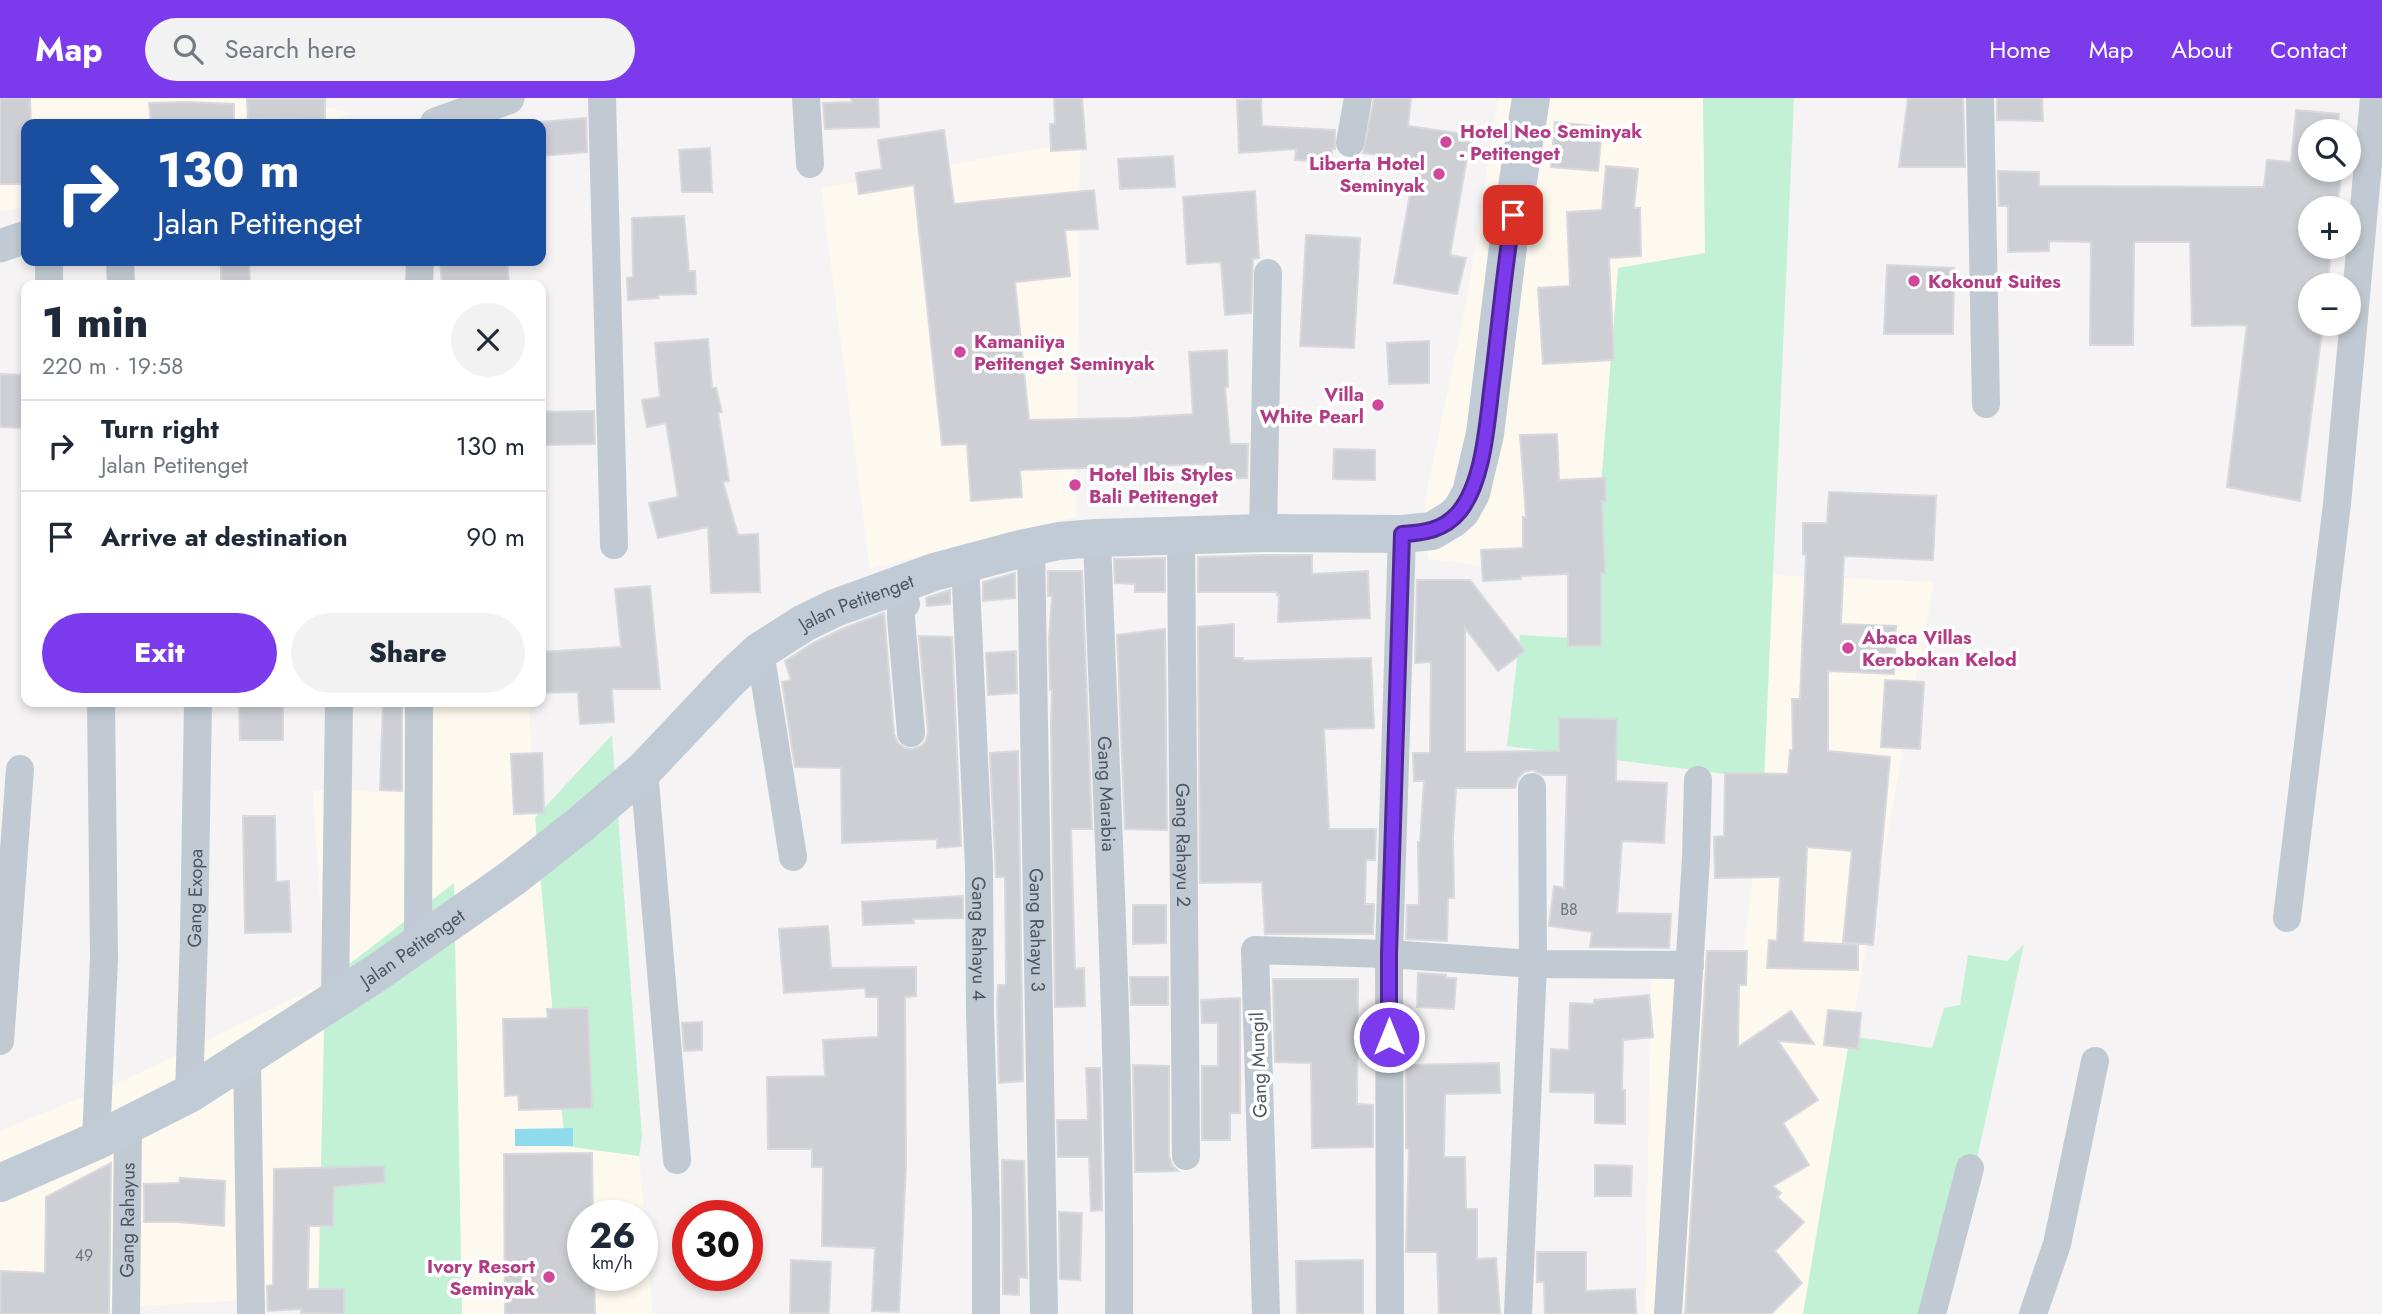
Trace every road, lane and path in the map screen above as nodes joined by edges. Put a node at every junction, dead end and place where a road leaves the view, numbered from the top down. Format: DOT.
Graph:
graph roads {
  1 [pos="508,98"];
  2 [pos="602,98"];
  3 [pos="806,98"];
  4 [pos="1358,98"];
  5 [pos="1531,98"];
  6 [pos="1980,98"];
  7 [pos="2374,98"];
  8 [pos="450,119"];
  9 [pos="1350,143"];
  10 [pos="810,164"];
  11 [pos="21,239"];
  12 [pos="0,246"];
  13 [pos="1268,273"];
  14 [pos="1986,404"];
  15 [pos="1263,533"];
  16 [pos="1402,534"];
  17 [pos="1181,535"];
  18 [pos="1097,538"];
  19 [pos="614,545"];
  20 [pos="1031,547"];
  21 [pos="965,563"];
  22 [pos="901,584"];
  23 [pos="760,651"];
  24 [pos="101,707"];
  25 [pos="198,707"];
  26 [pos="340,707"];
  27 [pos="419,707"];
  28 [pos="911,733"];
  29 [pos="20,769"];
  30 [pos="644,770"];
  31 [pos="1698,780"];
  32 [pos="1532,787"];
  33 [pos="793,857"];
  34 [pos="2287,918"];
  35 [pos="418,942"];
  36 [pos="1389,954"];
  37 [pos="1533,964"];
  38 [pos="1690,965"];
  39 [pos="335,999"];
  40 [pos="0,1041"];
  41 [pos="247,1058"];
  42 [pos="2095,1061"];
  43 [pos="189,1094"];
  44 [pos="112,1133"];
  45 [pos="1186,1156"];
  46 [pos="677,1160"];
  47 [pos="1970,1168"];
  48 [pos="0,1182"];
  49 [pos="126,1314"];
  50 [pos="251,1314"];
  51 [pos="986,1314"];
  52 [pos="1044,1314"];
  53 [pos="1119,1314"];
  54 [pos="1266,1314"];
  55 [pos="1390,1314"];
  56 [pos="1518,1314"];
  57 [pos="1668,1314"];
  58 [pos="1932,1314"];
  59 [pos="2033,1314"];
  1 -- 8 [label="street"];
  2 -- 19 [label="street"];
  3 -- 10 [label="street"];
  4 -- 9 [label="street"];
  5 -- 16 [label="main road, Jalan Petitenget"];
  6 -- 14 [label="street"];
  7 -- 34 [label="street"];
  11 -- 12 [label="street"];
  13 -- 15 [label="street"];
  15 -- 16 [label="main road, Jalan Petitenget"];
  15 -- 17 [label="main road, Jalan Petitenget"];
  16 -- 36 [label="street"];
  17 -- 18 [label="main road, Jalan Petitenget"];
  17 -- 45 [label="street, Gang Rahayu 2"];
  18 -- 20 [label="main road, Jalan Petitenget"];
  18 -- 53 [label="street, Gang Marabia"];
  20 -- 21 [label="main road, Jalan Petitenget"];
  20 -- 52 [label="street, Gang Rahayu 3"];
  21 -- 22 [label="main road, Jalan Petitenget"];
  21 -- 51 [label="street, Gang Rahayu 4"];
  22 -- 23 [label="main road, Jalan Petitenget"];
  22 -- 28 [label="street"];
  23 -- 30 [label="main road, Jalan Petitenget"];
  23 -- 33 [label="street"];
  24 -- 44 [label="street, Gang Rahayus"];
  25 -- 43 [label="street, Gang Exopa"];
  26 -- 39 [label="street"];
  27 -- 35 [label="street"];
  29 -- 40 [label="street"];
  30 -- 35 [label="main road, Jalan Petitenget"];
  30 -- 46 [label="street"];
  31 -- 38 [label="street"];
  32 -- 37 [label="street"];
  35 -- 39 [label="main road, Jalan Petitenget"];
  36 -- 37 [label="street, Gang Mungil"];
  36 -- 54 [label="street, Gang Mungil"];
  36 -- 55 [label="street"];
  37 -- 38 [label="street, Gang Mungil"];
  37 -- 56 [label="street"];
  38 -- 57 [label="street"];
  39 -- 41 [label="main road, Jalan Petitenget"];
  41 -- 43 [label="main road, Jalan Petitenget"];
  41 -- 50 [label="street"];
  42 -- 59 [label="street"];
  43 -- 44 [label="main road, Jalan Petitenget"];
  44 -- 48 [label="main road, Jalan Petitenget"];
  44 -- 49 [label="street, Gang Rahayus"];
  47 -- 58 [label="street"];
}
